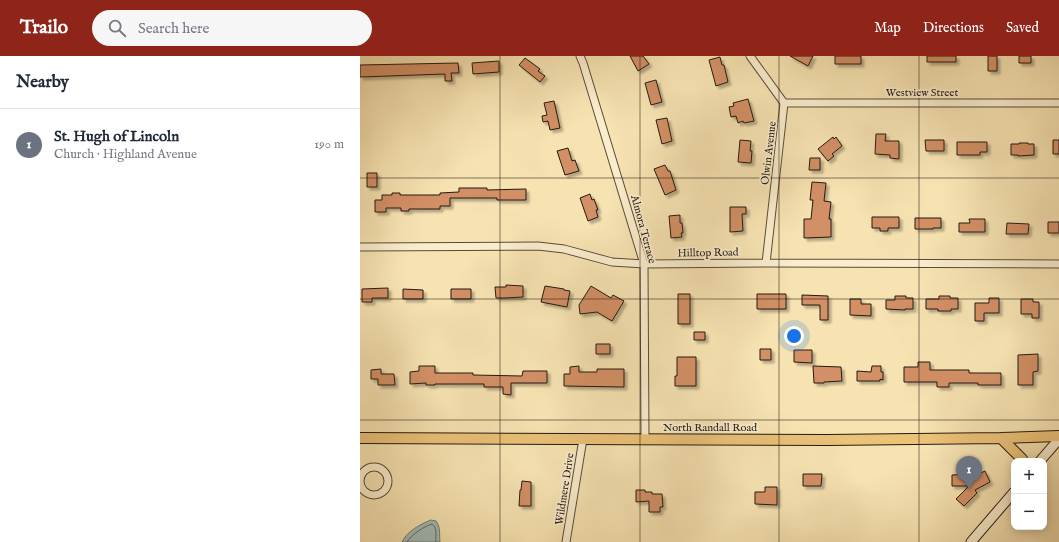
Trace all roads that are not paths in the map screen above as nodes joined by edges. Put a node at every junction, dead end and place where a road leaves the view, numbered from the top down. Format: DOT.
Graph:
graph roads {
  1 [pos="580,56"];
  2 [pos="750,56"];
  3 [pos="784,103"];
  4 [pos="1059,103"];
  5 [pos="360,247"];
  6 [pos="766,262"];
  7 [pos="644,264"];
  8 [pos="1059,264"];
  9 [pos="360,438"];
  10 [pos="1001,438"];
  11 [pos="1059,438"];
  12 [pos="583,439"];
  13 [pos="645,439"];
  14 [pos="1021,458"];
  15 [pos="1042,458"];
  16 [pos="360,467"];
  17 [pos="373,467"];
  18 [pos="1012,494"];
  19 [pos="566,542"];
  20 [pos="971,542"];
  1 -- 7 [label="street, Almora Terrace"];
  2 -- 3 [label="street"];
  3 -- 4 [label="street, Westview Street"];
  3 -- 6 [label="street, Olwin Avenue"];
  5 -- 7 [label="street, Hilltop Road"];
  6 -- 7 [label="street, Hilltop Road"];
  6 -- 8 [label="street, Hilltop Road"];
  7 -- 13 [label="street, Almora Terrace"];
  9 -- 12 [label="main road, North Randall Road"];
  10 -- 11 [label="main road, North Randall Road"];
  10 -- 13 [label="main road, North Randall Road"];
  10 -- 14 [label="main road"];
  11 -- 15 [label="main road"];
  12 -- 13 [label="main road, North Randall Road"];
  12 -- 19 [label="street, Wildmere Drive"];
  16 -- 17 [label="street"];
  18 -- 20 [label="main road"];
}
